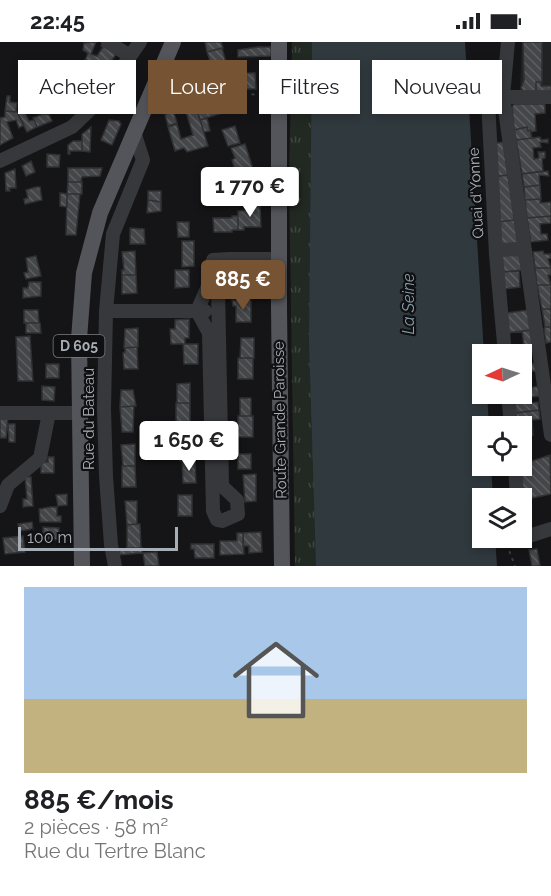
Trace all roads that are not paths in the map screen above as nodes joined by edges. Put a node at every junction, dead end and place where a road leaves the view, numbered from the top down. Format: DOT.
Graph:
graph roads {
  1 [pos="108,42"];
  2 [pos="140,42"];
  3 [pos="173,42"];
  4 [pos="279,42"];
  5 [pos="508,42"];
  6 [pos="130,56"];
  7 [pos="165,60"];
  8 [pos="503,96"];
  9 [pos="551,97"];
  10 [pos="148,101"];
  11 [pos="135,135"];
  12 [pos="0,161"];
  13 [pos="525,249"];
  14 [pos="496,250"];
  15 [pos="230,259"];
  16 [pos="269,259"];
  17 [pos="106,311"];
  18 [pos="197,311"];
  19 [pos="219,311"];
  20 [pos="504,344"];
  21 [pos="0,413"];
  22 [pos="49,413"];
  23 [pos="80,413"];
  24 [pos="551,435"];
  25 [pos="0,506"];
  26 [pos="551,529"];
  27 [pos="532,535"];
  28 [pos="82,566"];
  29 [pos="115,566"];
  30 [pos="282,566"];
  1 -- 6 [label="street"];
  2 -- 6 [label="street"];
  3 -- 7 [label="main road, D 605"];
  4 -- 30 [label="main road, Route Grande Paroisse"];
  5 -- 8 [label="street"];
  6 -- 12 [label="street"];
  8 -- 9 [label="street"];
  8 -- 13 [label="street"];
  8 -- 14 [label="street, Quai d'Yonne"];
  10 -- 11 [label="main road, D 605"];
  11 -- 17 [label="street, Rue du Bateau"];
  11 -- 23 [label="main road, D 605"];
  13 -- 14 [label="street"];
  13 -- 24 [label="street"];
  14 -- 20 [label="street, Quai d'Yonne"];
  15 -- 16 [label="street"];
  15 -- 18 [label="street"];
  15 -- 19 [label="street"];
  17 -- 18 [label="street"];
  17 -- 29 [label="street, Rue du Bateau"];
  18 -- 19 [label="street"];
  18 -- 19 [label="street"];
  21 -- 22 [label="street"];
  22 -- 23 [label="street"];
  22 -- 25 [label="street"];
  23 -- 28 [label="main road, D 605"];
  26 -- 27 [label="street"];
}
